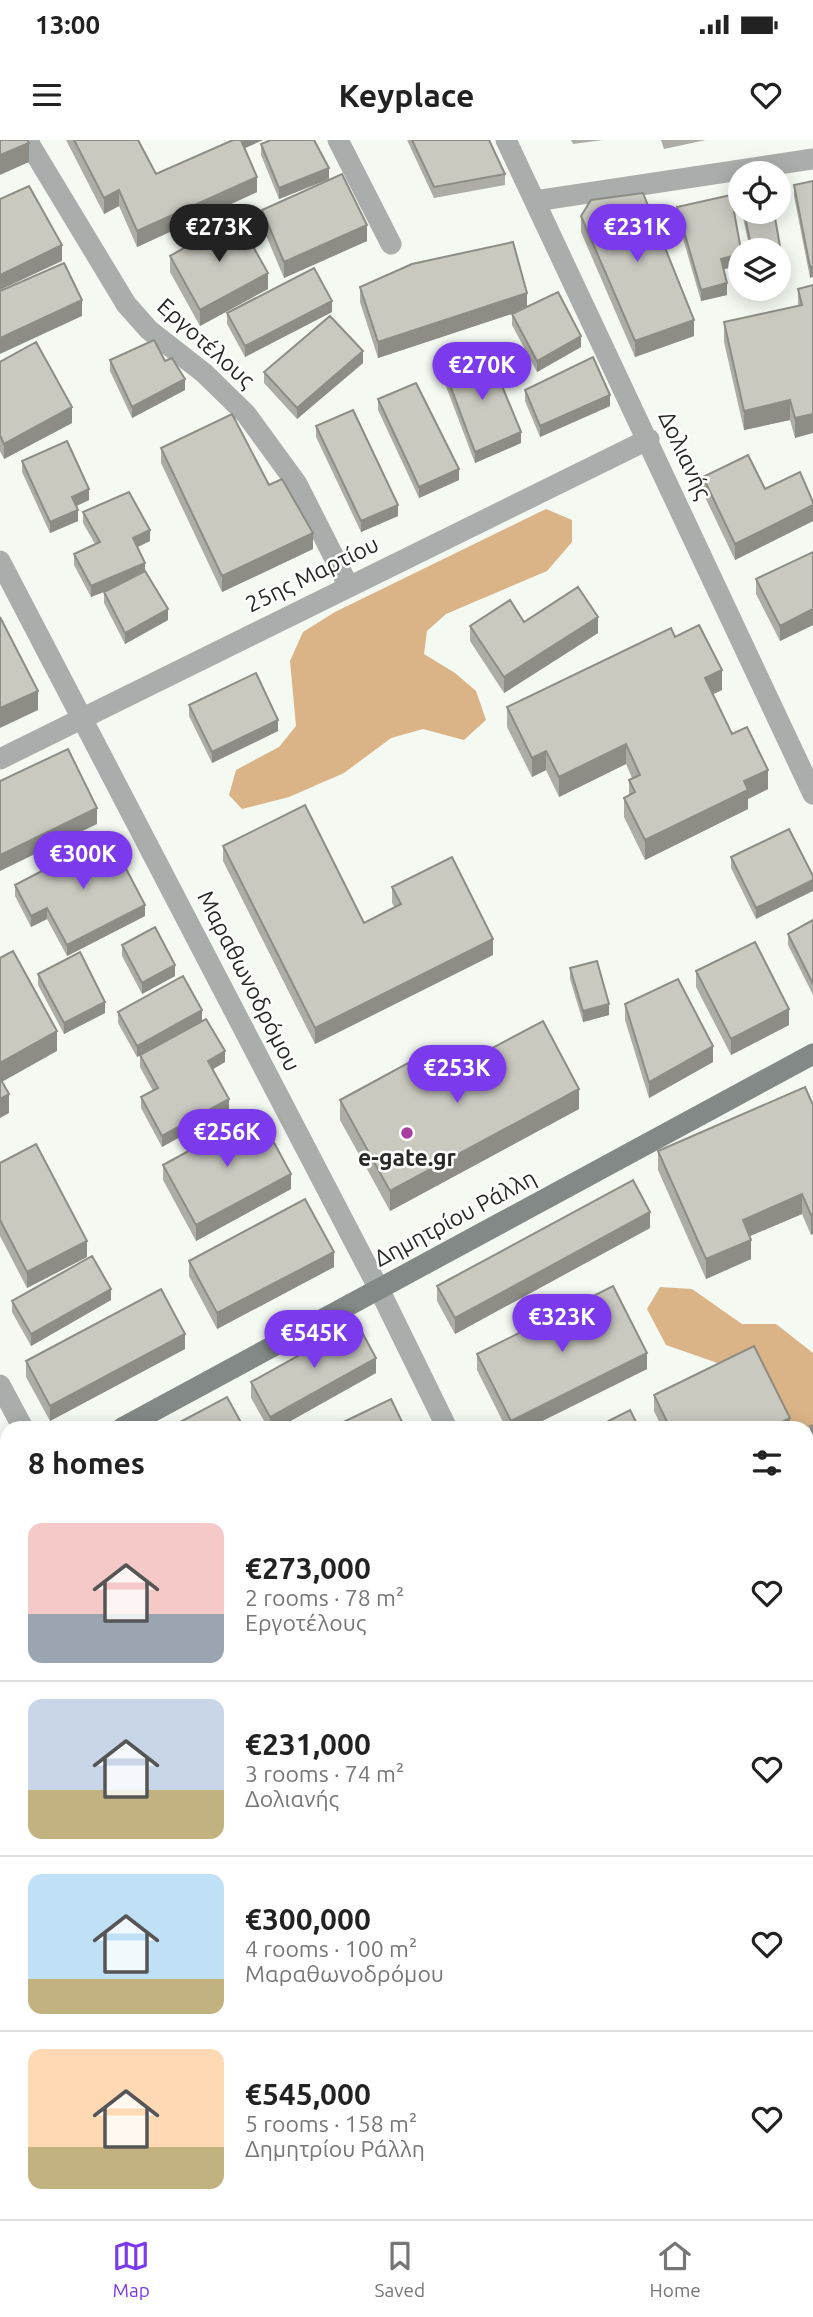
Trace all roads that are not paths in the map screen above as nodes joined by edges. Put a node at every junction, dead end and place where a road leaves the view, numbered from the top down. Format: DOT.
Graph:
graph roads {
  1 [pos="338,140"];
  2 [pos="506,140"];
  3 [pos="30,141"];
  4 [pos="813,159"];
  5 [pos="535,201"];
  6 [pos="391,244"];
  7 [pos="649,439"];
  8 [pos="0,561"];
  9 [pos="348,585"];
  10 [pos="82,716"];
  11 [pos="0,759"];
  12 [pos="813,794"];
  13 [pos="813,1055"];
  14 [pos="379,1289"];
  15 [pos="0,1385"];
  16 [pos="19,1421"];
  17 [pos="135,1421"];
  18 [pos="444,1421"];
  1 -- 6 [label="street"];
  2 -- 5 [label="street, Δολιανής"];
  3 -- 9 [label="street, Εργοτέλους"];
  4 -- 5 [label="street"];
  5 -- 7 [label="street, Δολιανής"];
  7 -- 9 [label="street, 25ης Μαρτίου"];
  7 -- 12 [label="street, Δολιανής"];
  8 -- 10 [label="street, Μαραθωνοδρόμου"];
  9 -- 10 [label="street, 25ης Μαρτίου"];
  10 -- 11 [label="street, 25ης Μαρτίου"];
  10 -- 14 [label="street, Μαραθωνοδρόμου"];
  13 -- 14 [label="street, Δημητρίου Ράλλη"];
  14 -- 17 [label="street, Δημητρίου Ράλλη"];
  14 -- 18 [label="street, Μαραθωνοδρόμου"];
  15 -- 16 [label="street"];
}
